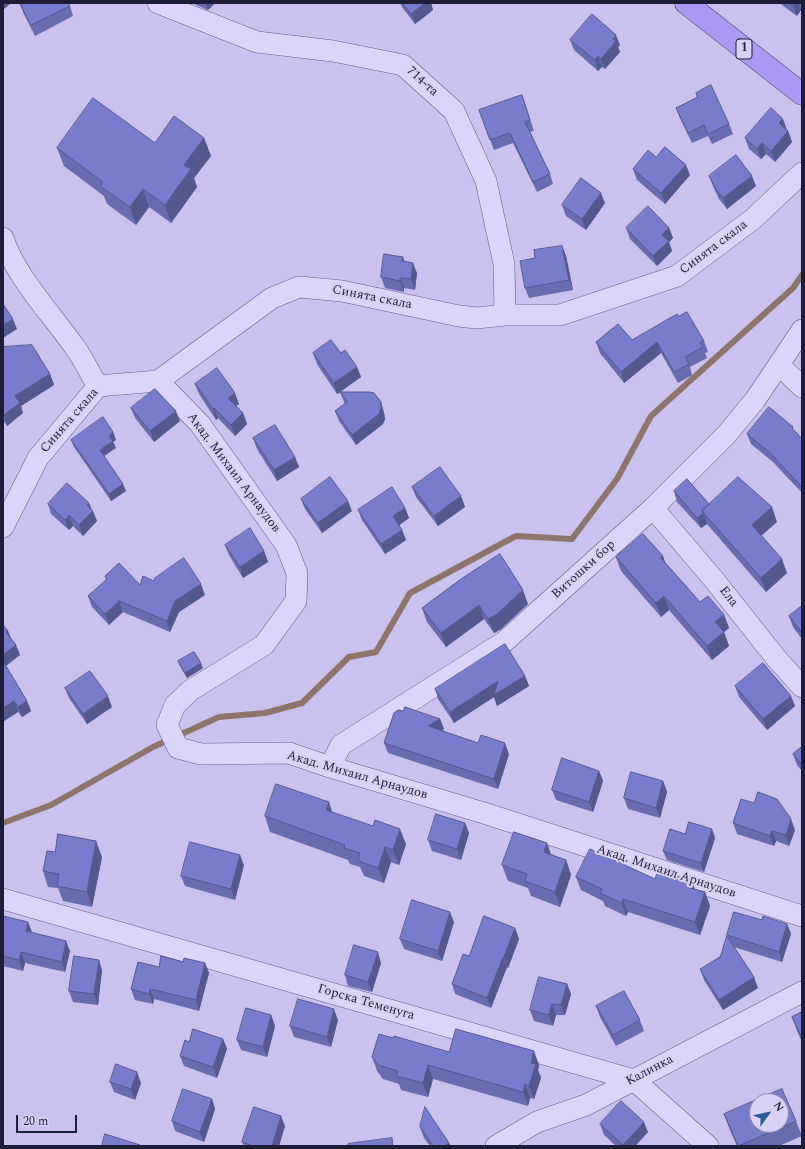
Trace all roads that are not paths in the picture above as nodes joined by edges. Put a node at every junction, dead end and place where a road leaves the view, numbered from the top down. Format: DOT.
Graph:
graph roads {
  1 [pos="158,3"];
  2 [pos="686,3"];
  3 [pos="802,94"];
  4 [pos="802,173"];
  5 [pos="3,238"];
  6 [pos="505,315"];
  7 [pos="802,330"];
  8 [pos="779,365"];
  9 [pos="802,371"];
  10 [pos="158,381"];
  11 [pos="98,386"];
  12 [pos="802,388"];
  13 [pos="653,508"];
  14 [pos="3,528"];
  15 [pos="802,687"];
  16 [pos="330,767"];
  17 [pos="3,899"];
  18 [pos="802,916"];
  19 [pos="802,992"];
  20 [pos="634,1080"];
  21 [pos="496,1146"];
  22 [pos="708,1146"];
  1 -- 6 [label="street, 714-та"];
  2 -- 3 [label="main road, 1"];
  4 -- 6 [label="street, Синята скала"];
  5 -- 11 [label="street"];
  6 -- 10 [label="street, Синята скала"];
  7 -- 8 [label="street, Витошки бор"];
  8 -- 9 [label="street"];
  8 -- 12 [label="street"];
  8 -- 13 [label="street, Витошки бор"];
  10 -- 11 [label="street, Синята скала"];
  10 -- 16 [label="street, Акад. Михаил Арнаудов"];
  11 -- 14 [label="street, Синята скала"];
  13 -- 15 [label="street, Ела"];
  13 -- 16 [label="street, Витошки бор"];
  16 -- 18 [label="street, Акад. Михаил Арнаудов"];
  17 -- 20 [label="street, Горска Теменуга"];
  19 -- 20 [label="street, Калинка"];
  20 -- 21 [label="street, Калинка"];
  20 -- 22 [label="street, Горска Теменуга"];
}
